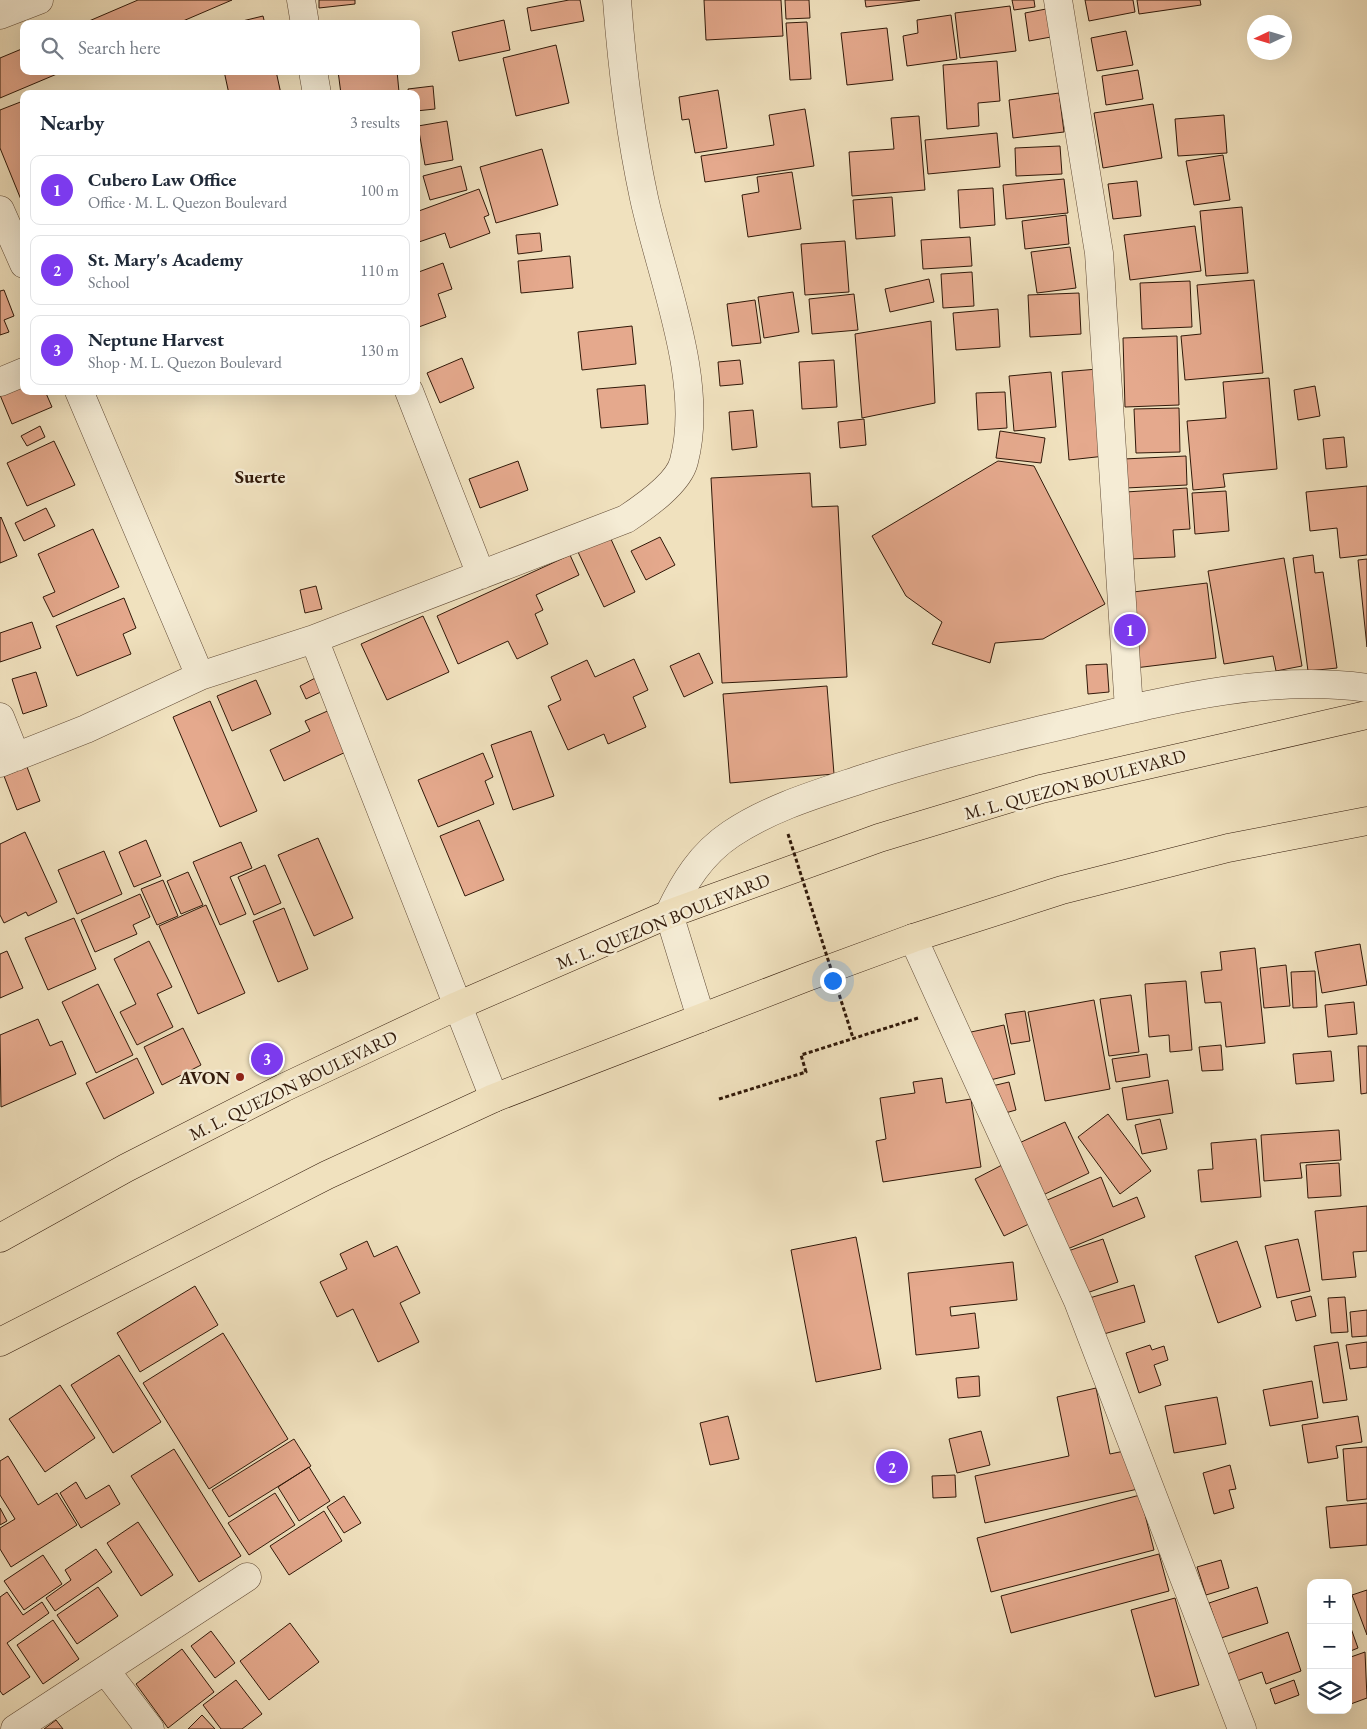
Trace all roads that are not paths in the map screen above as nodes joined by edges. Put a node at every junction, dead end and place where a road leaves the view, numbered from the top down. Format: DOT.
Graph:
graph roads {
  1 [pos="39,0"];
  2 [pos="302,0"];
  3 [pos="617,0"];
  4 [pos="1058,0"];
  5 [pos="0,15"];
  6 [pos="304,20"];
  7 [pos="314,75"];
  8 [pos="316,90"];
  9 [pos="0,210"];
  10 [pos="20,255"];
  11 [pos="20,374"];
  12 [pos="0,382"];
  13 [pos="81,395"];
  14 [pos="411,395"];
  15 [pos="481,575"];
  16 [pos="314,639"];
  17 [pos="200,676"];
  18 [pos="1367,688"];
  19 [pos="1130,709"];
  20 [pos="1367,715"];
  21 [pos="0,717"];
  22 [pos="8,760"];
  23 [pos="1367,821"];
  24 [pos="669,914"];
  25 [pos="913,938"];
  26 [pos="457,1006"];
  27 [pos="701,1018"];
  28 [pos="494,1098"];
  29 [pos="0,1238"];
  30 [pos="0,1342"];
  31 [pos="247,1577"];
  32 [pos="105,1670"];
  33 [pos="15,1729"];
  34 [pos="150,1729"];
  35 [pos="1242,1729"];
  1 -- 5 [label="street"];
  2 -- 6 [label="street"];
  3 -- 15 [label="street"];
  4 -- 19 [label="street"];
  7 -- 8 [label="street"];
  9 -- 10 [label="street"];
  11 -- 12 [label="street"];
  13 -- 17 [label="street"];
  14 -- 15 [label="street"];
  15 -- 16 [label="street"];
  16 -- 17 [label="street"];
  16 -- 26 [label="street"];
  17 -- 22 [label="street"];
  18 -- 19 [label="street"];
  19 -- 24 [label="street"];
  20 -- 24 [label="highway, M. L. QUEZON BOULEVARD"];
  21 -- 22 [label="street"];
  23 -- 25 [label="highway"];
  24 -- 26 [label="highway, M. L. QUEZON BOULEVARD"];
  24 -- 27 [label="street"];
  25 -- 27 [label="highway"];
  25 -- 35 [label="street"];
  26 -- 28 [label="street"];
  26 -- 29 [label="highway, M. L. QUEZON BOULEVARD"];
  27 -- 28 [label="highway"];
  28 -- 30 [label="highway"];
  31 -- 32 [label="street"];
  32 -- 33 [label="street"];
  32 -- 34 [label="street"];
}
